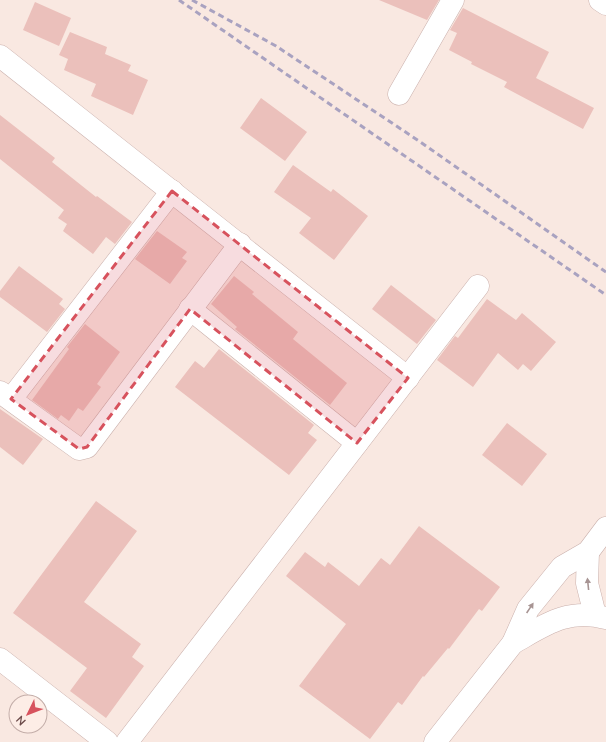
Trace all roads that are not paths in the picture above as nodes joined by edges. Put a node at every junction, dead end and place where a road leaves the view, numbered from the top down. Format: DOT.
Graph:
graph roads {
  1 [pos="453,0"];
  2 [pos="600,0"];
  3 [pos="606,4"];
  4 [pos="0,56"];
  5 [pos="399,94"];
  6 [pos="172,191"];
  7 [pos="240,244"];
  8 [pos="478,286"];
  9 [pos="190,309"];
  10 [pos="408,378"];
  11 [pos="5,395"];
  12 [pos="357,443"];
  13 [pos="606,528"];
  14 [pos="588,552"];
  15 [pos="600,617"];
  16 [pos="513,643"];
  17 [pos="0,659"];
  18 [pos="107,742"];
  19 [pos="127,742"];
  20 [pos="435,742"];
  1 -- 5 [label="street"];
  2 -- 3 [label="street"];
  4 -- 6 [label="street"];
  6 -- 7 [label="street"];
  6 -- 11 [label="street"];
  7 -- 9 [label="street"];
  7 -- 10 [label="street"];
  8 -- 10 [label="street"];
  9 -- 11 [label="street"];
  9 -- 12 [label="street"];
  10 -- 12 [label="street"];
  12 -- 19 [label="street"];
  13 -- 14 [label="street"];
  15 -- 14 [label="street, one-way"];
  16 -- 14 [label="street, one-way"];
  15 -- 16 [label="street"];
  16 -- 20 [label="street"];
  17 -- 18 [label="street"];
}
